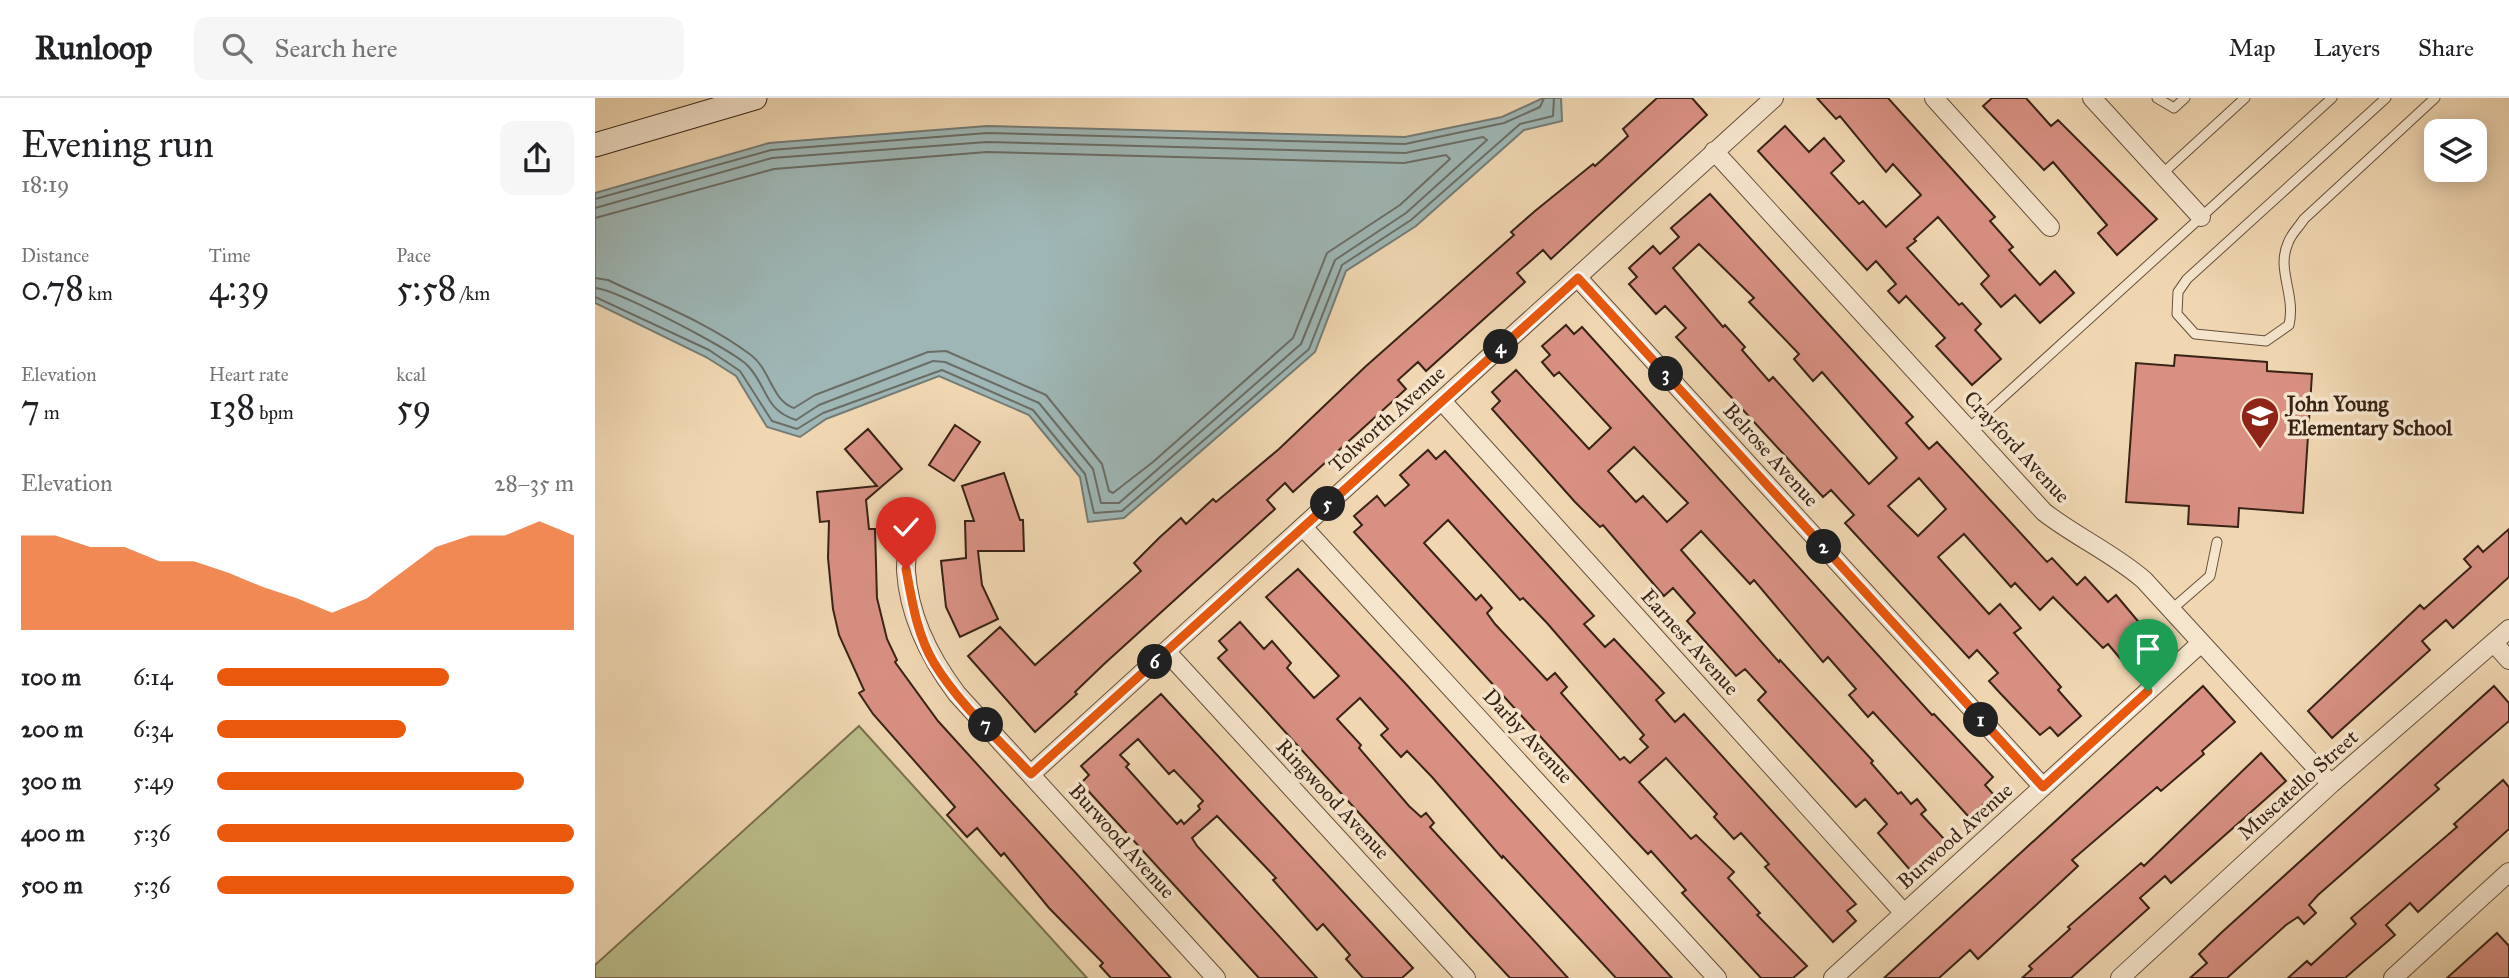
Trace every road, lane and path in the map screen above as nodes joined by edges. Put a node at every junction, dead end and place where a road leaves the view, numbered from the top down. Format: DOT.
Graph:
graph roads {
  1 [pos="755,98"];
  2 [pos="1774,98"];
  3 [pos="1934,98"];
  4 [pos="2092,98"];
  5 [pos="2157,98"];
  6 [pos="2185,98"];
  7 [pos="2245,98"];
  8 [pos="2332,98"];
  9 [pos="2386,98"];
  10 [pos="2435,98"];
  11 [pos="595,145"];
  12 [pos="1714,152"];
  13 [pos="2162,174"];
  14 [pos="2201,216"];
  15 [pos="2050,227"];
  16 [pos="1578,278"];
  17 [pos="1442,401"];
  18 [pos="1968,429"];
  19 [pos="916,512"];
  20 [pos="1303,527"];
  21 [pos="2217,542"];
  22 [pos="2171,610"];
  23 [pos="2509,629"];
  24 [pos="2201,643"];
  25 [pos="2494,643"];
  26 [pos="1166,651"];
  27 [pos="2509,660"];
  28 [pos="1031,774"];
  29 [pos="2331,784"];
  30 [pos="2043,787"];
  31 [pos="2509,872"];
  32 [pos="1903,912"];
  33 [pos="1216,978"];
  34 [pos="1466,978"];
  35 [pos="1717,978"];
  36 [pos="1833,978"];
  37 [pos="2120,978"];
  38 [pos="2393,978"];
  1 -- 11 [label="street"];
  2 -- 12 [label="street, Tolworth Avenue"];
  3 -- 15 [label="street"];
  4 -- 13 [label="street"];
  5 -- 6 [label="lane"];
  7 -- 13 [label="lane"];
  8 -- 14 [label="lane"];
  9 -- 10 [label="lane"];
  12 -- 16 [label="street, Tolworth Avenue"];
  12 -- 18 [label="street, Crayford Avenue"];
  13 -- 14 [label="street"];
  14 -- 18 [label="lane"];
  16 -- 17 [label="street, Tolworth Avenue"];
  16 -- 30 [label="street, Belrose Avenue"];
  17 -- 20 [label="street, Tolworth Avenue"];
  17 -- 32 [label="street, Earnest Avenue"];
  18 -- 22 [label="street, Crayford Avenue"];
  19 -- 28 [label="street, Burwood Avenue"];
  20 -- 26 [label="street, Tolworth Avenue"];
  20 -- 35 [label="street, Darby Avenue"];
  21 -- 22 [label="lane"];
  22 -- 24 [label="street, Crayford Avenue"];
  23 -- 25 [label="street, Muscatello Street"];
  24 -- 29 [label="street, Crayford Avenue"];
  24 -- 30 [label="street, Burwood Avenue"];
  25 -- 27 [label="street"];
  25 -- 29 [label="street, Muscatello Street"];
  26 -- 28 [label="street, Tolworth Avenue"];
  26 -- 34 [label="street, Ringwood Avenue"];
  28 -- 33 [label="street, Burwood Avenue"];
  29 -- 37 [label="street, Muscatello Street"];
  30 -- 32 [label="street, Burwood Avenue"];
  31 -- 38 [label="street"];
  32 -- 36 [label="street, Burwood Avenue"];
}
